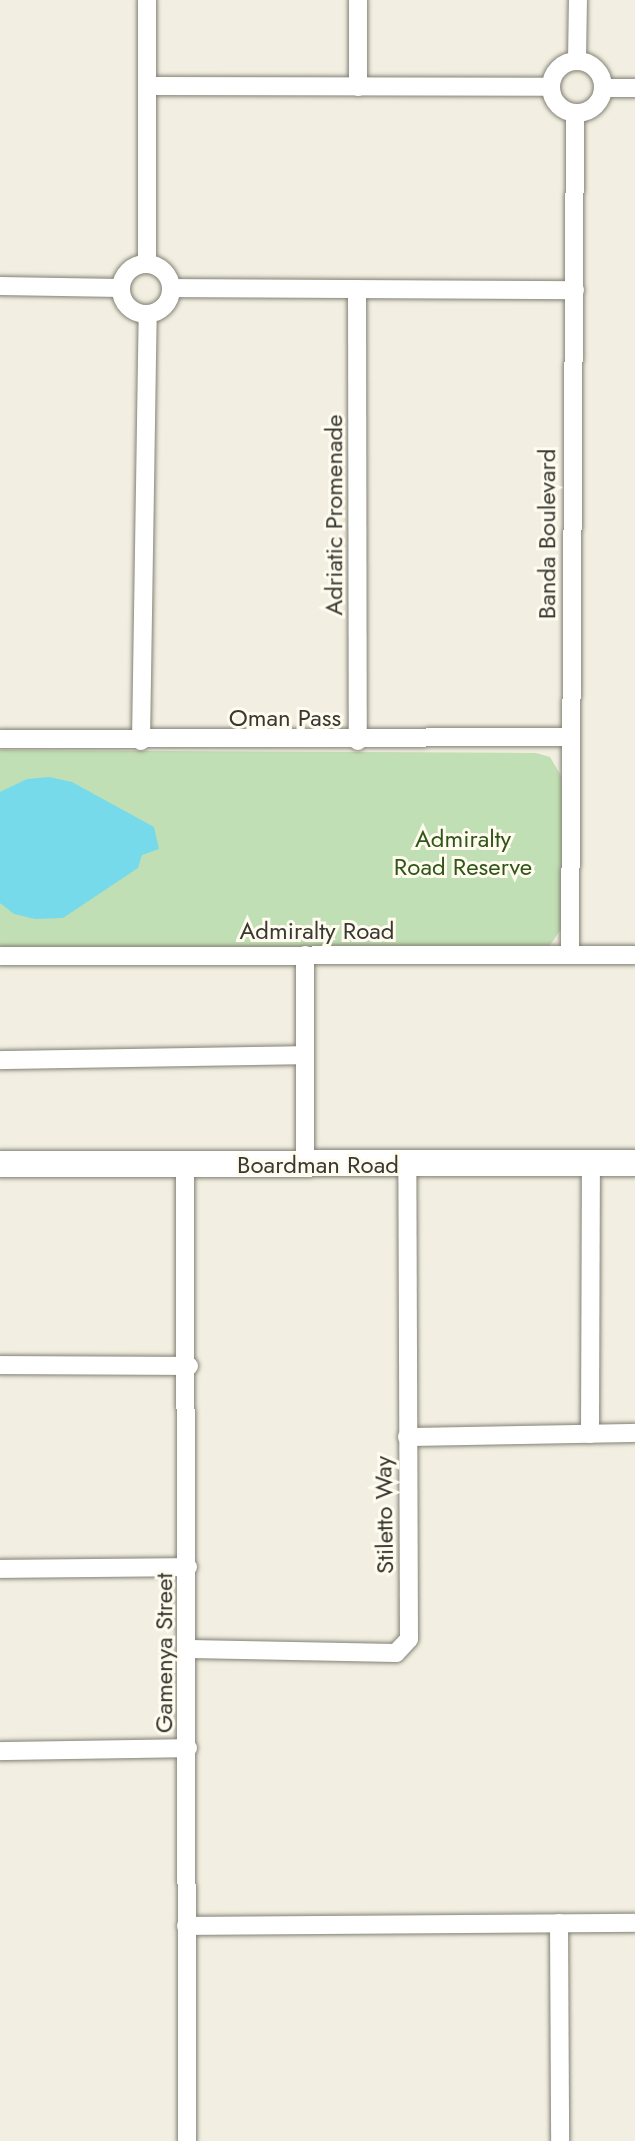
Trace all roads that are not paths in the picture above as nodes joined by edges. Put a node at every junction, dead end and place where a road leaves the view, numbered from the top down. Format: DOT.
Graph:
graph roads {
  1 [pos="147,0"];
  2 [pos="358,0"];
  3 [pos="578,0"];
  4 [pos="577,61"];
  5 [pos="147,86"];
  6 [pos="358,87"];
  7 [pos="551,87"];
  8 [pos="604,88"];
  9 [pos="635,88"];
  10 [pos="575,114"];
  11 [pos="147,264"];
  12 [pos="0,286"];
  13 [pos="121,288"];
  14 [pos="171,288"];
  15 [pos="357,289"];
  16 [pos="575,290"];
  17 [pos="148,314"];
  18 [pos="571,737"];
  19 [pos="0,739"];
  20 [pos="141,741"];
  21 [pos="358,741"];
  22 [pos="305,955"];
  23 [pos="570,955"];
  24 [pos="635,955"];
  25 [pos="0,956"];
  26 [pos="305,1055"];
  27 [pos="0,1060"];
  28 [pos="305,1163"];
  29 [pos="635,1163"];
  30 [pos="0,1164"];
  31 [pos="185,1165"];
  32 [pos="591,1165"];
  33 [pos="407,1166"];
  34 [pos="0,1365"];
  35 [pos="189,1366"];
  36 [pos="635,1433"];
  37 [pos="590,1434"];
  38 [pos="407,1437"];
  39 [pos="188,1567"];
  40 [pos="0,1569"];
  41 [pos="190,1649"];
  42 [pos="188,1748"];
  43 [pos="0,1751"];
  44 [pos="559,1923"];
  45 [pos="635,1923"];
  46 [pos="186,1926"];
  47 [pos="187,2141"];
  48 [pos="560,2141"];
  1 -- 5 [label="street"];
  2 -- 6 [label="street"];
  3 -- 4 [label="street"];
  4 -- 7 [label="street"];
  4 -- 8 [label="street"];
  5 -- 6 [label="street"];
  5 -- 11 [label="street"];
  6 -- 7 [label="street"];
  7 -- 10 [label="street"];
  8 -- 9 [label="street"];
  8 -- 10 [label="street"];
  10 -- 16 [label="street, Banda Boulevard"];
  11 -- 13 [label="street"];
  11 -- 14 [label="street"];
  12 -- 13 [label="street"];
  13 -- 17 [label="street"];
  14 -- 15 [label="street"];
  14 -- 17 [label="street"];
  15 -- 16 [label="street"];
  15 -- 21 [label="street, Adriatic Promenade"];
  16 -- 18 [label="street, Banda Boulevard"];
  17 -- 20 [label="street"];
  18 -- 21 [label="street, Oman Pass"];
  18 -- 23 [label="street, Banda Boulevard"];
  19 -- 20 [label="street, Oman Pass"];
  20 -- 21 [label="street, Oman Pass"];
  22 -- 23 [label="street, Admiralty Road"];
  22 -- 25 [label="street, Admiralty Road"];
  22 -- 26 [label="street"];
  23 -- 24 [label="street, Admiralty Road"];
  26 -- 27 [label="street"];
  26 -- 28 [label="street"];
  28 -- 31 [label="street, Boardman Road"];
  28 -- 33 [label="street, Boardman Road"];
  29 -- 32 [label="street, Boardman Road"];
  30 -- 31 [label="street, Boardman Road"];
  31 -- 35 [label="street, Gamenya Street"];
  32 -- 33 [label="street, Boardman Road"];
  32 -- 37 [label="street"];
  33 -- 38 [label="street, Stiletto Way"];
  34 -- 35 [label="street"];
  35 -- 39 [label="street, Gamenya Street"];
  36 -- 37 [label="street"];
  37 -- 38 [label="street"];
  38 -- 41 [label="street, Stiletto Way"];
  39 -- 40 [label="street"];
  39 -- 41 [label="street, Gamenya Street"];
  41 -- 42 [label="street, Gamenya Street"];
  42 -- 43 [label="street"];
  42 -- 46 [label="street, Gamenya Street"];
  44 -- 45 [label="street"];
  44 -- 46 [label="street"];
  44 -- 48 [label="street"];
  46 -- 47 [label="street, Gamenya Street"];
}
